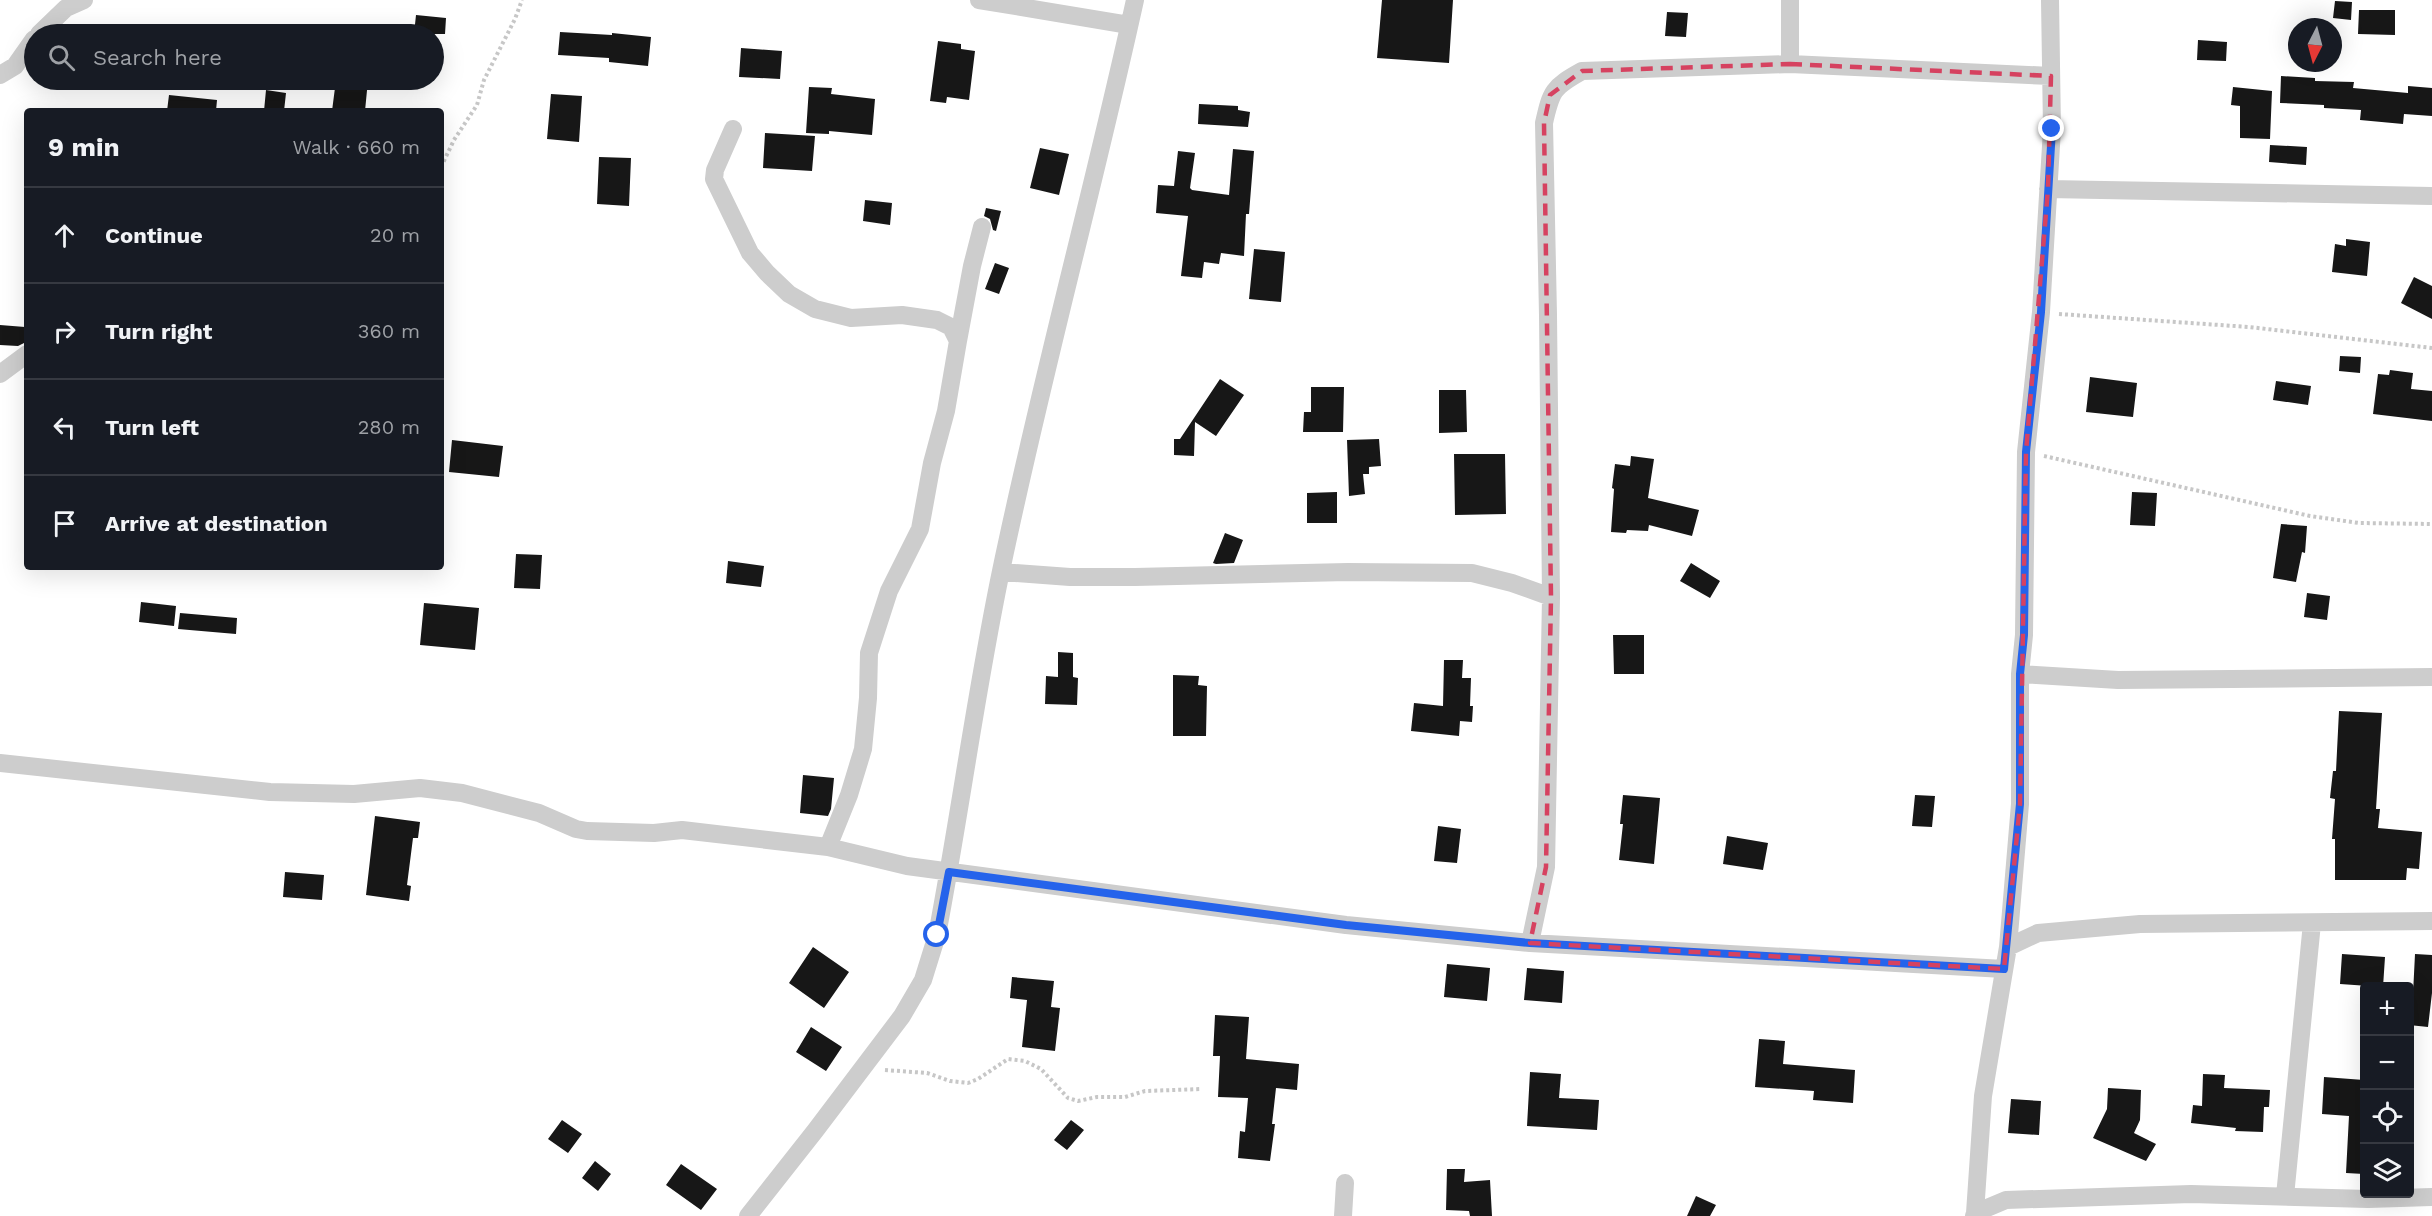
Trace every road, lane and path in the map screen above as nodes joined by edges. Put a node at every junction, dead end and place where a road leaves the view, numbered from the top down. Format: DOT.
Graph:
graph roads {
  1 [pos="84,0"];
  2 [pos="522,0"];
  3 [pos="979,0"];
  4 [pos="1135,0"];
  5 [pos="1790,0"];
  6 [pos="2050,0"];
  7 [pos="49,24"];
  8 [pos="1129,25"];
  9 [pos="24,53"];
  10 [pos="1790,64"];
  11 [pos="0,75"];
  12 [pos="2051,76"];
  13 [pos="733,129"];
  14 [pos="444,161"];
  15 [pos="2048,189"];
  16 [pos="2432,196"];
  17 [pos="982,227"];
  18 [pos="2041,312"];
  19 [pos="958,341"];
  20 [pos="2432,348"];
  21 [pos="24,356"];
  22 [pos="0,374"];
  23 [pos="2026,452"];
  24 [pos="2432,524"];
  25 [pos="1001,572"];
  26 [pos="1551,597"];
  27 [pos="2020,674"];
  28 [pos="2432,677"];
  29 [pos="0,763"];
  30 [pos="828,847"];
  31 [pos="949,872"];
  32 [pos="2432,921"];
  33 [pos="2312,923"];
  34 [pos="1530,943"];
  35 [pos="2008,947"];
  36 [pos="2004,969"];
  37 [pos="864,1066"];
  38 [pos="1202,1089"];
  39 [pos="1345,1183"];
  40 [pos="2285,1196"];
  41 [pos="2432,1197"];
  42 [pos="2368,1208"];
  43 [pos="1974,1215"];
  44 [pos="748,1216"];
  45 [pos="1343,1216"];
  1 -- 7 [label="street"];
  2 -- 14 [label="path"];
  3 -- 8 [label="street"];
  4 -- 8 [label="street"];
  5 -- 10 [label="street"];
  6 -- 12 [label="street"];
  8 -- 25 [label="street"];
  9 -- 11 [label="street"];
  10 -- 12 [label="street"];
  10 -- 26 [label="street"];
  12 -- 15 [label="street"];
  13 -- 19 [label="street"];
  15 -- 16 [label="street"];
  15 -- 18 [label="street"];
  17 -- 19 [label="street"];
  18 -- 20 [label="path"];
  18 -- 23 [label="street"];
  19 -- 30 [label="street"];
  21 -- 22 [label="street"];
  23 -- 24 [label="path"];
  23 -- 27 [label="street"];
  25 -- 26 [label="street"];
  25 -- 31 [label="street"];
  26 -- 34 [label="street"];
  27 -- 28 [label="street"];
  27 -- 35 [label="street"];
  29 -- 30 [label="street"];
  30 -- 31 [label="street"];
  31 -- 34 [label="street"];
  31 -- 37 [label="street"];
  32 -- 33 [label="street"];
  33 -- 35 [label="street"];
  33 -- 40 [label="street"];
  34 -- 36 [label="street"];
  35 -- 36 [label="street"];
  36 -- 43 [label="street"];
  37 -- 38 [label="path"];
  37 -- 44 [label="street"];
  39 -- 45 [label="street"];
  40 -- 42 [label="street"];
  40 -- 43 [label="street"];
  41 -- 42 [label="street"];
}
